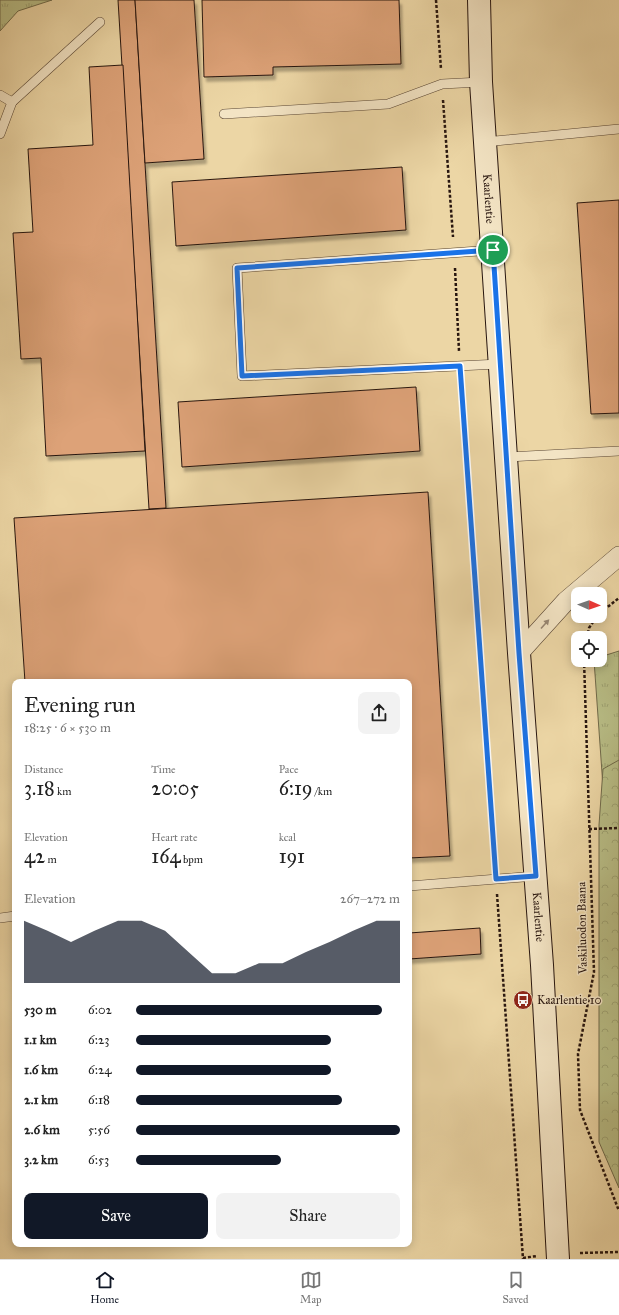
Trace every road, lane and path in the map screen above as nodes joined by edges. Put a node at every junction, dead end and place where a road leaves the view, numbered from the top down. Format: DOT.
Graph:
graph roads {
  1 [pos="436,0"];
  2 [pos="479,0"];
  3 [pos="100,22"];
  4 [pos="481,82"];
  5 [pos="442,84"];
  6 [pos="0,95"];
  7 [pos="12,102"];
  8 [pos="224,114"];
  9 [pos="619,129"];
  10 [pos="0,134"];
  11 [pos="486,142"];
  12 [pos="493,250"];
  13 [pos="454,253"];
  14 [pos="500,364"];
  15 [pos="460,366"];
  16 [pos="619,451"];
  17 [pos="507,457"];
  18 [pos="619,556"];
  19 [pos="619,598"];
  20 [pos="607,607"];
  21 [pos="519,653"];
  22 [pos="584,667"];
  23 [pos="619,828"];
  24 [pos="589,829"];
  25 [pos="536,876"];
  26 [pos="496,879"];
  27 [pos="412,886"];
  28 [pos="12,916"];
  29 [pos="0,918"];
  30 [pos="619,1211"];
  31 [pos="523,1259"];
  32 [pos="558,1259"];
  1 -- 5 [label="path"];
  2 -- 4 [label="street, Kaarlentie"];
  3 -- 7 [label="lane"];
  4 -- 5 [label="lane"];
  4 -- 11 [label="street, Kaarlentie"];
  5 -- 8 [label="lane"];
  5 -- 13 [label="path"];
  6 -- 7 [label="lane"];
  7 -- 10 [label="lane"];
  9 -- 11 [label="lane"];
  11 -- 12 [label="street, Kaarlentie"];
  12 -- 13 [label="lane"];
  12 -- 14 [label="street, Kaarlentie"];
  13 -- 15 [label="path"];
  13 -- 15 [label="lane"];
  14 -- 15 [label="lane"];
  14 -- 17 [label="street, Kaarlentie"];
  15 -- 26 [label="path"];
  16 -- 17 [label="lane"];
  17 -- 21 [label="street, Kaarlentie"];
  21 -- 18 [label="street, one-way"];
  19 -- 20 [label="path"];
  21 -- 25 [label="street, Kaarlentie"];
  22 -- 24 [label="path, Vaskiluodon Baana"];
  23 -- 24 [label="path"];
  24 -- 30 [label="path, Vaskiluodon Baana"];
  25 -- 26 [label="lane"];
  25 -- 32 [label="street, Kaarlentie"];
  26 -- 27 [label="lane"];
  26 -- 31 [label="path"];
  28 -- 29 [label="lane"];
}
